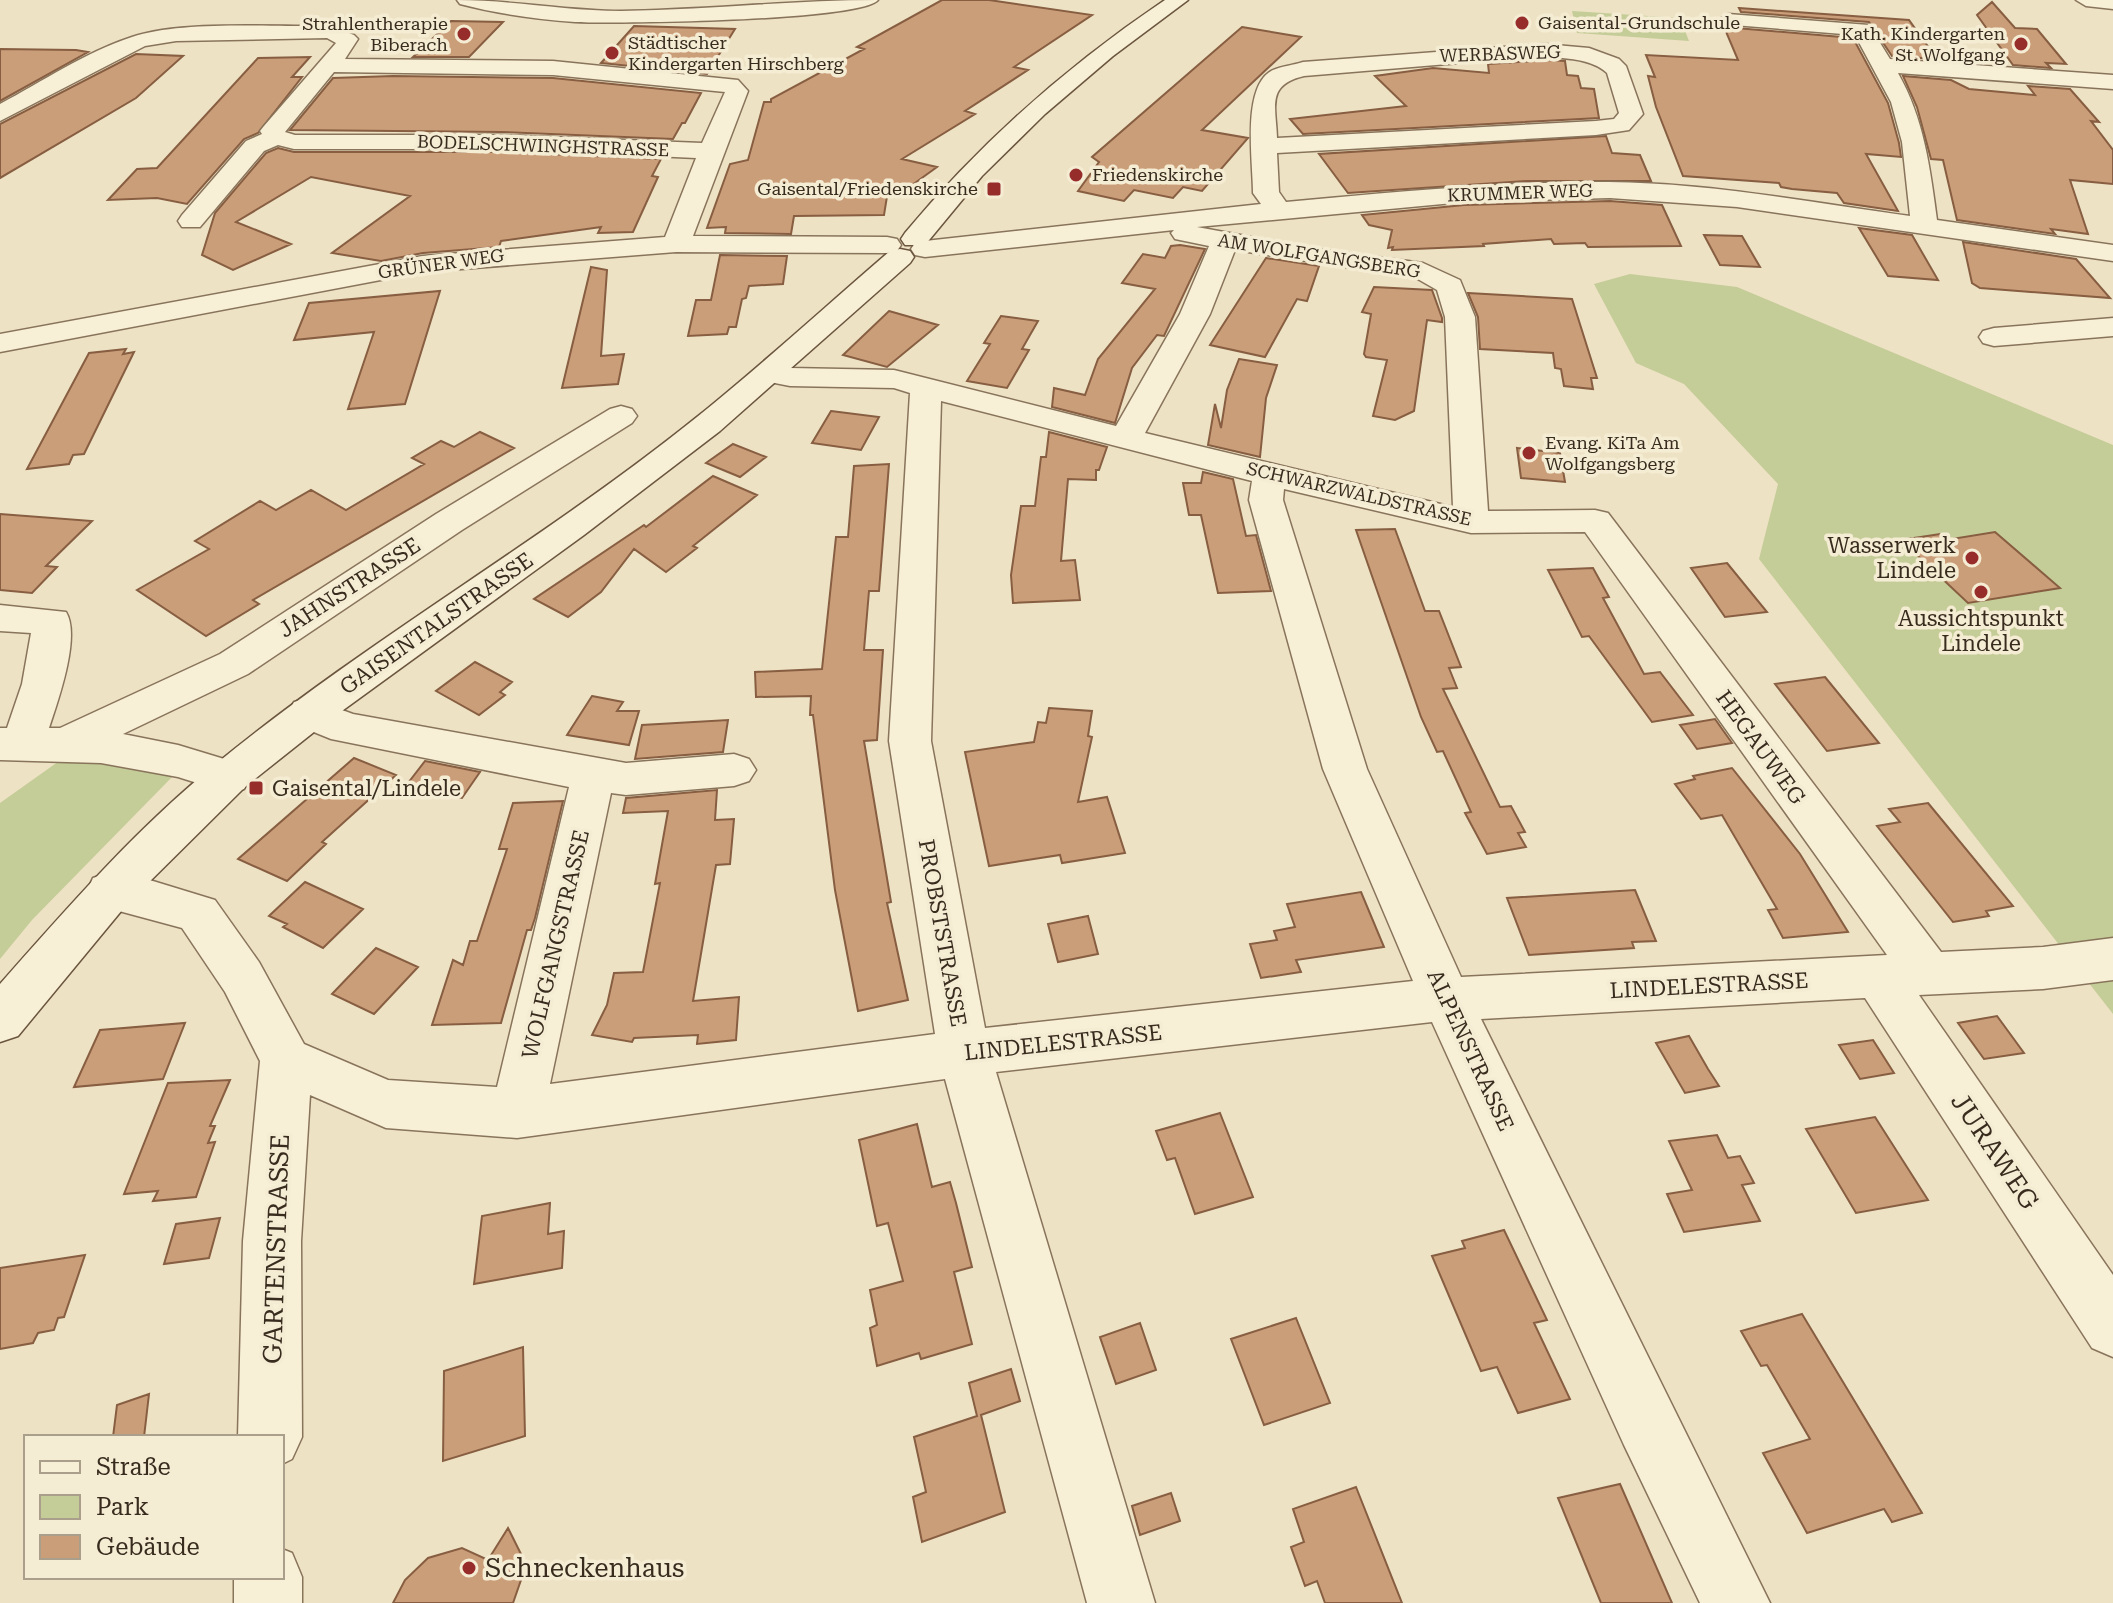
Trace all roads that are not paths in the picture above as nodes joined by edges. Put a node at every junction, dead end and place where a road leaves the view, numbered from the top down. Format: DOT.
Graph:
graph roads {
  1 [pos="467,0"];
  2 [pos="868,0"];
  3 [pos="1178,0"];
  4 [pos="2086,0"];
  5 [pos="2113,3"];
  6 [pos="1728,20"];
  7 [pos="329,65"];
  8 [pos="1884,65"];
  9 [pos="2113,82"];
  10 [pos="0,114"];
  11 [pos="276,137"];
  12 [pos="1266,146"];
  13 [pos="711,151"];
  14 [pos="1279,210"];
  15 [pos="191,221"];
  16 [pos="1141,225"];
  17 [pos="1925,227"];
  18 [pos="1225,241"];
  19 [pos="676,244"];
  20 [pos="907,248"];
  21 [pos="2113,253"];
  22 [pos="2113,327"];
  23 [pos="1994,337"];
  24 [pos="0,343"];
  25 [pos="770,373"];
  26 [pos="926,386"];
  27 [pos="621,416"];
  28 [pos="1126,438"];
  29 [pos="1272,476"];
  30 [pos="1595,521"];
  31 [pos="1471,522"];
  32 [pos="0,618"];
  33 [pos="309,713"];
  34 [pos="69,742"];
  35 [pos="11,744"];
  36 [pos="734,770"];
  37 [pos="593,775"];
  38 [pos="229,777"];
  39 [pos="110,891"];
  40 [pos="2113,959"];
  41 [pos="1903,974"];
  42 [pos="1446,999"];
  43 [pos="0,1020"];
  44 [pos="964,1053"];
  45 [pos="286,1060"];
  46 [pos="517,1113"];
  47 [pos="2113,1327"];
  48 [pos="270,1435"];
  49 [pos="268,1579"];
  50 [pos="268,1603"];
  51 [pos="1121,1603"];
  52 [pos="1736,1603"];
  1 -- 2 [label="street"];
  3 -- 20 [label="street, GAISENTALSTRASSE"];
  4 -- 5 [label="street"];
  6 -- 8 [label="street"];
  7 -- 10 [label="street"];
  7 -- 11 [label="street"];
  7 -- 13 [label="street"];
  8 -- 9 [label="street"];
  8 -- 17 [label="street"];
  11 -- 13 [label="street, BODELSCHWINGHSTRASSE"];
  11 -- 15 [label="street"];
  12 -- 12 [label="street, WERBASWEG"];
  12 -- 14 [label="street, WERBASWEG"];
  13 -- 19 [label="street"];
  14 -- 16 [label="street, KRUMMER WEG"];
  14 -- 17 [label="street, KRUMMER WEG"];
  16 -- 18 [label="street, AM WOLFGANGSBERG"];
  16 -- 20 [label="street, KRUMMER WEG"];
  17 -- 21 [label="street, KRUMMER WEG"];
  18 -- 28 [label="street"];
  18 -- 31 [label="street, AM WOLFGANGSBERG"];
  19 -- 20 [label="street, GRÜNER WEG"];
  19 -- 24 [label="street, GRÜNER WEG"];
  20 -- 25 [label="street, GAISENTALSTRASSE"];
  22 -- 23 [label="street"];
  25 -- 26 [label="street, SCHWARZWALDSTRASSE"];
  25 -- 33 [label="street, GAISENTALSTRASSE"];
  26 -- 28 [label="street, SCHWARZWALDSTRASSE"];
  26 -- 44 [label="street, PROBSTSTRASSE"];
  27 -- 34 [label="street, JAHNSTRASSE"];
  28 -- 29 [label="street, SCHWARZWALDSTRASSE"];
  29 -- 31 [label="street, SCHWARZWALDSTRASSE"];
  29 -- 42 [label="street, ALPENSTRASSE"];
  30 -- 31 [label="street, SCHWARZWALDSTRASSE"];
  30 -- 41 [label="street, HEGAUWEG"];
  32 -- 35 [label="street, JAHNSTRASSE"];
  33 -- 37 [label="street"];
  33 -- 38 [label="street, GAISENTALSTRASSE"];
  34 -- 35 [label="street, JAHNSTRASSE"];
  34 -- 38 [label="street, JAHNSTRASSE"];
  36 -- 37 [label="street"];
  37 -- 46 [label="street, WOLFGANGSTRASSE"];
  38 -- 39 [label="street, GAISENTALSTRASSE"];
  39 -- 43 [label="street, GAISENTALSTRASSE"];
  39 -- 45 [label="street"];
  40 -- 41 [label="street, LINDELESTRASSE"];
  41 -- 42 [label="street, LINDELESTRASSE"];
  41 -- 47 [label="street, JURAWEG"];
  42 -- 44 [label="street, LINDELESTRASSE"];
  42 -- 52 [label="street, ALPENSTRASSE"];
  44 -- 46 [label="street, LINDELESTRASSE"];
  44 -- 51 [label="street, PROBSTSTRASSE"];
  45 -- 46 [label="street, LINDELESTRASSE"];
  45 -- 48 [label="street, GARTENSTRASSE"];
  49 -- 50 [label="street"];
}
